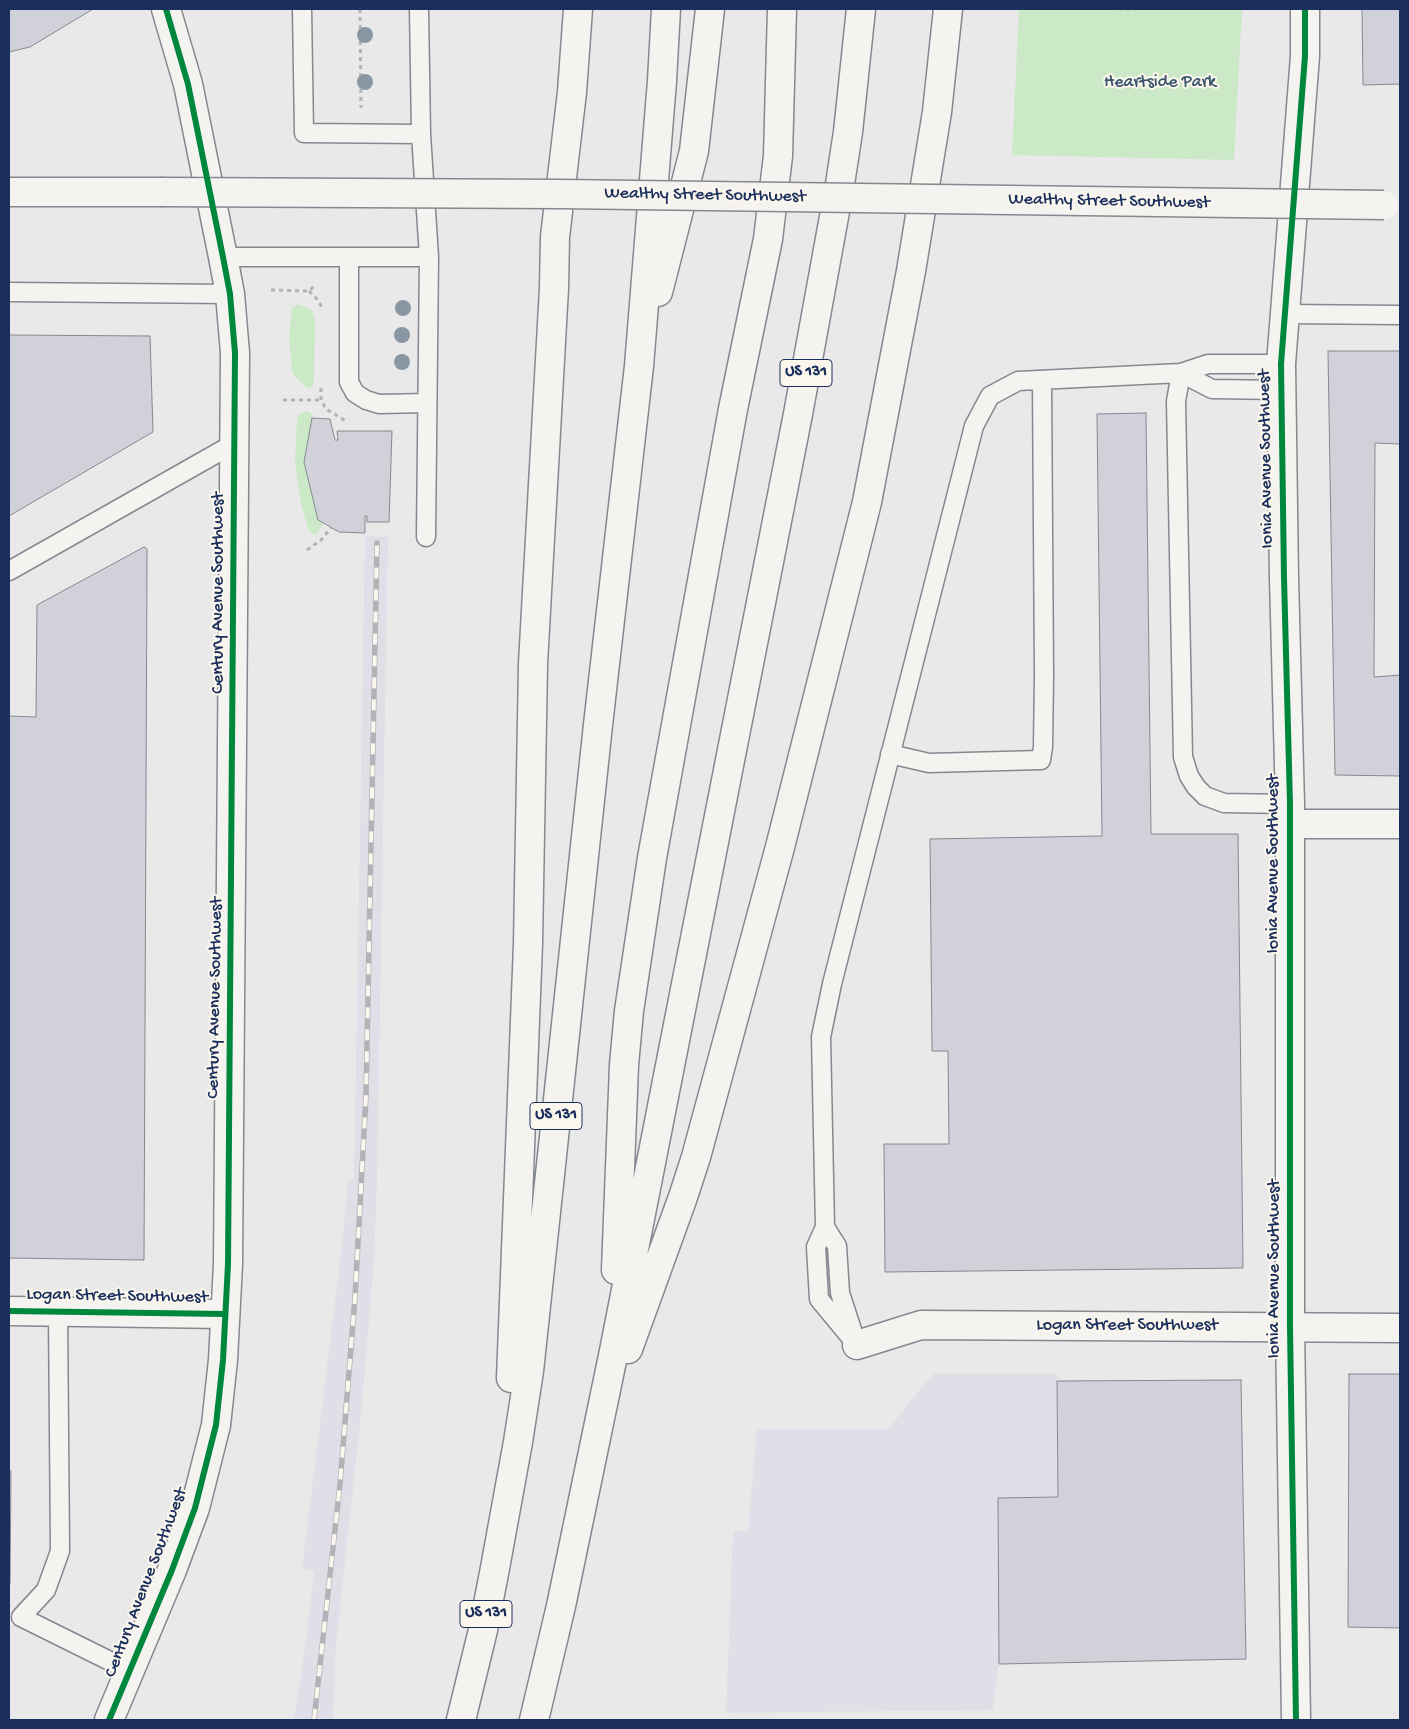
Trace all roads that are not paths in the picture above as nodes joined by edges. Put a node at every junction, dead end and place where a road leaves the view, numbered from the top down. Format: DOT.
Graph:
graph roads {
  1 [pos="166,9"];
  2 [pos="302,9"];
  3 [pos="419,9"];
  4 [pos="578,9"];
  5 [pos="666,9"];
  6 [pos="710,9"];
  7 [pos="782,9"];
  8 [pos="861,9"];
  9 [pos="948,9"];
  10 [pos="1305,9"];
  11 [pos="421,134"];
  12 [pos="9,192"];
  13 [pos="560,194"];
  14 [pos="774,198"];
  15 [pos="1392,205"];
  16 [pos="223,257"];
  17 [pos="348,257"];
  18 [pos="429,257"];
  19 [pos="9,292"];
  20 [pos="230,294"];
  21 [pos="1284,314"];
  22 [pos="1400,315"];
  23 [pos="639,366"];
  24 [pos="1181,373"];
  25 [pos="1281,377"];
  26 [pos="1042,381"];
  27 [pos="427,403"];
  28 [pos="235,443"];
  29 [pos="426,537"];
  30 [pos="9,570"];
  31 [pos="890,754"];
  32 [pos="1290,814"];
  33 [pos="1400,824"];
  34 [pos="9,1312"];
  35 [pos="58,1312"];
  36 [pos="225,1314"];
  37 [pos="1290,1327"];
  38 [pos="1400,1328"];
  39 [pos="857,1345"];
  40 [pos="614,1351"];
  41 [pos="596,1435"];
  42 [pos="506,1506"];
  43 [pos="15,1617"];
  44 [pos="130,1670"];
  45 [pos="109,1720"];
  46 [pos="460,1720"];
  47 [pos="534,1720"];
  48 [pos="1296,1720"];
  1 -- 16 [label="main road, Century Avenue Southwest"];
  2 -- 11 [label="lane"];
  3 -- 11 [label="lane"];
  4 -- 13 [label="main road"];
  5 -- 23 [label="main road, US 131"];
  6 -- 23 [label="main road"];
  7 -- 14 [label="main road"];
  8 -- 40 [label="main road, US 131"];
  9 -- 41 [label="main road"];
  10 -- 21 [label="main road, Ionia Avenue Southwest"];
  11 -- 18 [label="lane"];
  12 -- 13 [label="main road, Wealthy Street Southwest, bridge"];
  13 -- 14 [label="main road, Wealthy Street Southwest, bridge"];
  13 -- 42 [label="main road"];
  14 -- 15 [label="main road, Wealthy Street Southwest, bridge"];
  14 -- 40 [label="main road"];
  16 -- 17 [label="lane"];
  16 -- 20 [label="main road, Century Avenue Southwest"];
  17 -- 18 [label="lane"];
  17 -- 27 [label="lane"];
  18 -- 27 [label="lane"];
  19 -- 20 [label="lane"];
  20 -- 28 [label="main road, Century Avenue Southwest"];
  21 -- 22 [label="lane"];
  21 -- 25 [label="main road, Ionia Avenue Southwest"];
  23 -- 42 [label="main road, US 131"];
  24 -- 25 [label="lane"];
  24 -- 25 [label="lane"];
  24 -- 26 [label="lane"];
  24 -- 32 [label="lane"];
  25 -- 32 [label="main road, Ionia Avenue Southwest"];
  26 -- 31 [label="lane"];
  26 -- 31 [label="lane"];
  27 -- 29 [label="lane"];
  28 -- 30 [label="lane"];
  28 -- 36 [label="main road, Century Avenue Southwest"];
  31 -- 39 [label="lane"];
  32 -- 33 [label="main road"];
  32 -- 37 [label="main road, Ionia Avenue Southwest"];
  34 -- 35 [label="main road, Logan Street Southwest"];
  35 -- 36 [label="main road, Logan Street Southwest"];
  35 -- 43 [label="lane"];
  36 -- 44 [label="main road, Century Avenue Southwest"];
  37 -- 38 [label="main road, Logan Street Southwest"];
  37 -- 39 [label="main road, Logan Street Southwest"];
  37 -- 48 [label="main road, Ionia Avenue Southwest"];
  40 -- 41 [label="main road, US 131"];
  41 -- 47 [label="main road, US 131"];
  42 -- 46 [label="main road, US 131"];
  43 -- 44 [label="lane"];
  44 -- 45 [label="main road, Century Avenue Southwest"];
}
